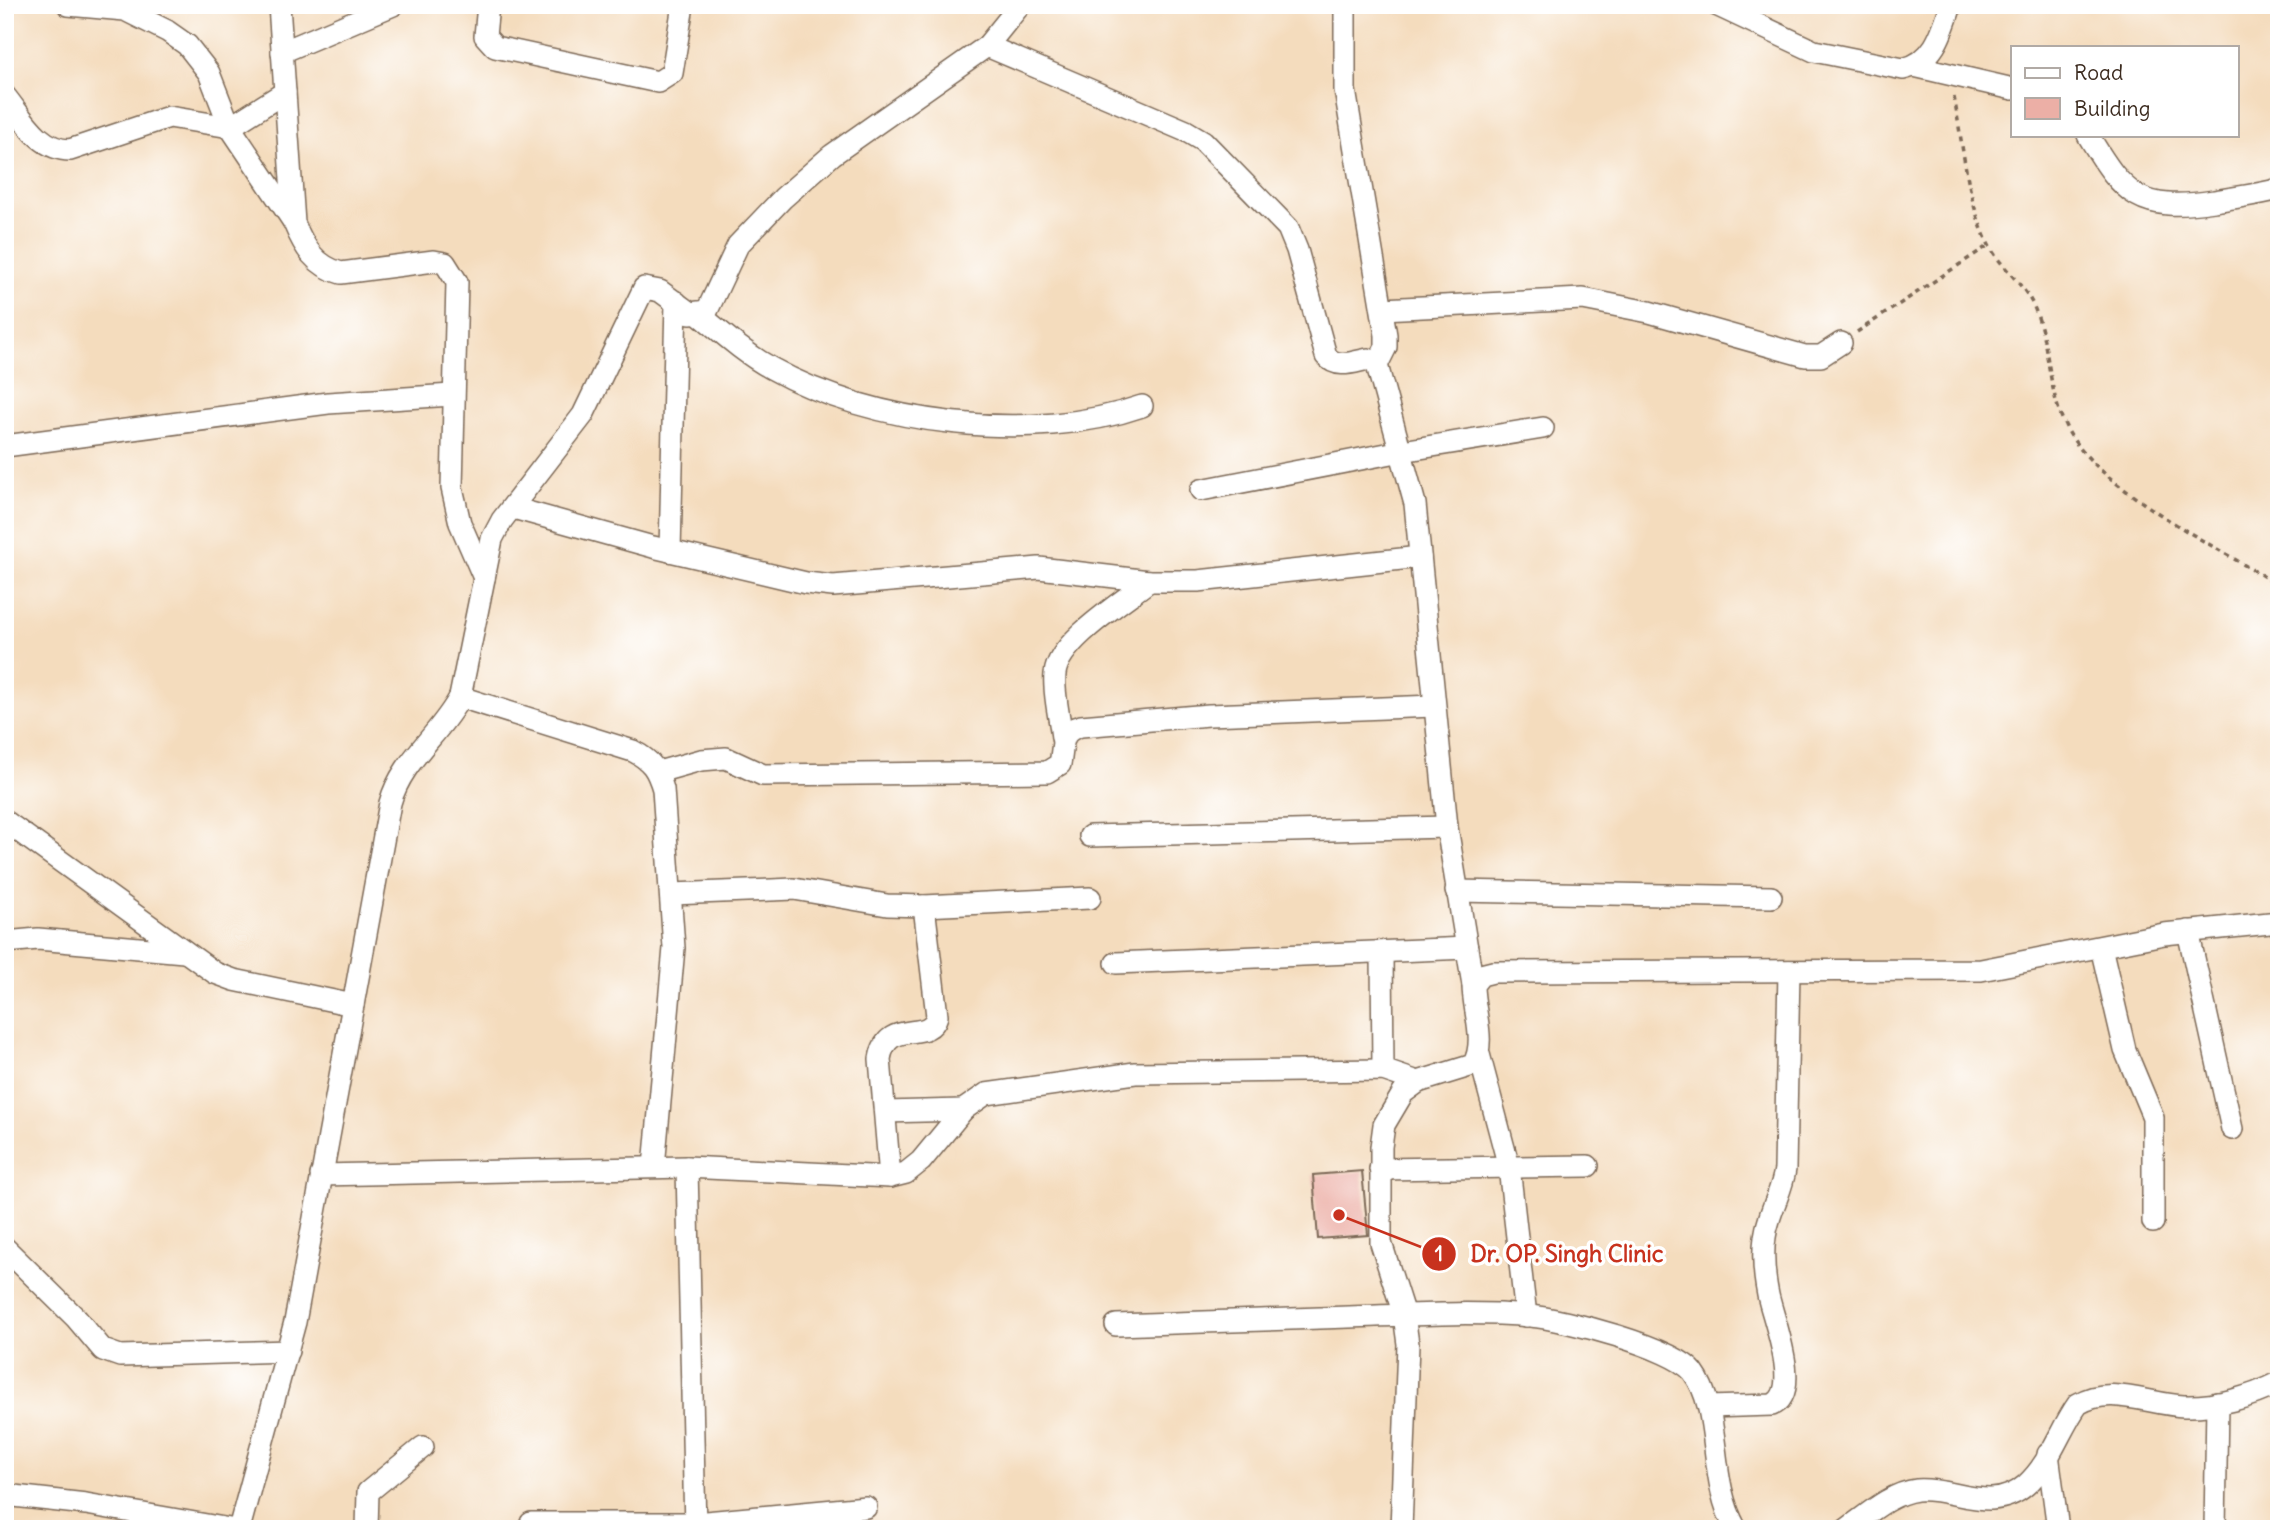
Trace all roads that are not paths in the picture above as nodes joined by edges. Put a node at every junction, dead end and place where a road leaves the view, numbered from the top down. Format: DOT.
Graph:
graph roads {
  1 [pos="68,5"];
  2 [pos="279,5"];
  3 [pos="393,5"];
  4 [pos="488,5"];
  5 [pos="683,5"];
  6 [pos="1020,5"];
  7 [pos="1345,5"];
  8 [pos="1716,5"];
  9 [pos="1951,5"];
  10 [pos="987,46"];
  11 [pos="282,52"];
  12 [pos="1914,66"];
  13 [pos="2011,89"];
  14 [pos="285,92"];
  15 [pos="5,96"];
  16 [pos="230,127"];
  17 [pos="2089,136"];
  18 [pos="2279,190"];
  19 [pos="294,223"];
  20 [pos="676,302"];
  21 [pos="1382,309"];
  22 [pos="699,314"];
  23 [pos="1841,343"];
  24 [pos="1377,365"];
  25 [pos="452,395"];
  26 [pos="1142,406"];
  27 [pos="1542,428"];
  28 [pos="5,446"];
  29 [pos="1402,451"];
  30 [pos="1201,490"];
  31 [pos="513,508"];
  32 [pos="670,551"];
  33 [pos="1420,557"];
  34 [pos="484,578"];
  35 [pos="1149,581"];
  36 [pos="460,697"];
  37 [pos="1434,706"];
  38 [pos="1062,738"];
  39 [pos="658,772"];
  40 [pos="5,821"];
  41 [pos="1447,827"];
  42 [pos="1090,836"];
  43 [pos="1456,891"];
  44 [pos="672,894"];
  45 [pos="1771,897"];
  46 [pos="1090,898"];
  47 [pos="924,906"];
  48 [pos="2279,922"];
  49 [pos="2189,931"];
  50 [pos="5,942"];
  51 [pos="2101,947"];
  52 [pos="1466,948"];
  53 [pos="186,952"];
  54 [pos="1382,953"];
  55 [pos="1116,963"];
  56 [pos="1789,971"];
  57 [pos="1473,985"];
  58 [pos="353,1005"];
  59 [pos="1479,1054"];
  60 [pos="1383,1070"];
  61 [pos="1418,1082"];
  62 [pos="963,1110"];
  63 [pos="885,1112"];
  64 [pos="2232,1129"];
  65 [pos="1588,1166"];
  66 [pos="654,1167"];
  67 [pos="687,1167"];
  68 [pos="1509,1167"];
  69 [pos="1380,1169"];
  70 [pos="321,1175"];
  71 [pos="890,1177"];
  72 [pos="2153,1222"];
  73 [pos="5,1248"];
  74 [pos="1404,1315"];
  75 [pos="1526,1316"];
  76 [pos="1116,1325"];
  77 [pos="288,1351"];
  78 [pos="2279,1383"];
  79 [pos="2217,1403"];
  80 [pos="1709,1407"];
  81 [pos="423,1447"];
  82 [pos="2048,1454"];
  83 [pos="5,1495"];
  84 [pos="866,1507"];
  85 [pos="531,1523"];
  86 [pos="695,1526"];
  87 [pos="230,1529"];
  88 [pos="239,1529"];
  89 [pos="366,1529"];
  90 [pos="1401,1529"];
  91 [pos="1736,1529"];
  92 [pos="1847,1529"];
  93 [pos="2059,1529"];
  94 [pos="2215,1529"];
  1 -- 16 [label="street"];
  2 -- 11 [label="street"];
  3 -- 11 [label="street"];
  4 -- 5 [label="street"];
  6 -- 10 [label="street"];
  7 -- 21 [label="street"];
  8 -- 12 [label="street"];
  9 -- 12 [label="street"];
  10 -- 22 [label="street"];
  10 -- 24 [label="street"];
  11 -- 14 [label="street"];
  12 -- 13 [label="street"];
  14 -- 16 [label="street"];
  14 -- 19 [label="street"];
  15 -- 16 [label="street"];
  16 -- 19 [label="street"];
  17 -- 18 [label="street"];
  19 -- 25 [label="street"];
  20 -- 22 [label="street"];
  20 -- 31 [label="street"];
  20 -- 32 [label="street"];
  21 -- 23 [label="street"];
  21 -- 24 [label="street"];
  22 -- 26 [label="street"];
  24 -- 29 [label="street"];
  25 -- 28 [label="street"];
  25 -- 34 [label="street"];
  27 -- 29 [label="street"];
  29 -- 30 [label="street"];
  29 -- 33 [label="street"];
  31 -- 32 [label="street"];
  31 -- 34 [label="street"];
  32 -- 35 [label="street"];
  33 -- 35 [label="street"];
  33 -- 37 [label="street"];
  34 -- 36 [label="street"];
  35 -- 38 [label="street"];
  36 -- 39 [label="street"];
  36 -- 58 [label="street"];
  37 -- 38 [label="street"];
  37 -- 41 [label="street"];
  38 -- 39 [label="street"];
  39 -- 44 [label="street"];
  40 -- 53 [label="street"];
  41 -- 42 [label="street"];
  41 -- 43 [label="street"];
  43 -- 45 [label="street"];
  43 -- 52 [label="street"];
  44 -- 47 [label="street"];
  44 -- 66 [label="street"];
  46 -- 47 [label="street"];
  47 -- 63 [label="street"];
  48 -- 49 [label="street"];
  49 -- 51 [label="street"];
  49 -- 64 [label="street"];
  50 -- 53 [label="street"];
  51 -- 56 [label="street"];
  51 -- 72 [label="street"];
  52 -- 54 [label="street"];
  52 -- 57 [label="street"];
  53 -- 58 [label="street"];
  54 -- 55 [label="street"];
  54 -- 60 [label="street"];
  56 -- 57 [label="street"];
  56 -- 80 [label="street"];
  57 -- 59 [label="street"];
  58 -- 70 [label="street"];
  59 -- 61 [label="street"];
  59 -- 68 [label="street"];
  60 -- 61 [label="street"];
  60 -- 62 [label="street"];
  61 -- 69 [label="street"];
  62 -- 63 [label="street"];
  62 -- 71 [label="street"];
  63 -- 71 [label="street"];
  65 -- 68 [label="street"];
  66 -- 67 [label="street"];
  66 -- 70 [label="street"];
  67 -- 71 [label="street"];
  67 -- 86 [label="street"];
  68 -- 69 [label="street"];
  68 -- 75 [label="street"];
  69 -- 74 [label="street"];
  70 -- 77 [label="street"];
  73 -- 77 [label="street"];
  74 -- 75 [label="street"];
  74 -- 76 [label="street"];
  74 -- 90 [label="street"];
  75 -- 80 [label="street"];
  77 -- 88 [label="street"];
  78 -- 79 [label="street"];
  79 -- 82 [label="street"];
  79 -- 94 [label="street"];
  80 -- 91 [label="street"];
  81 -- 89 [label="street"];
  82 -- 92 [label="street"];
  82 -- 93 [label="street"];
  83 -- 87 [label="street"];
  84 -- 86 [label="street"];
  85 -- 86 [label="street"];
}
